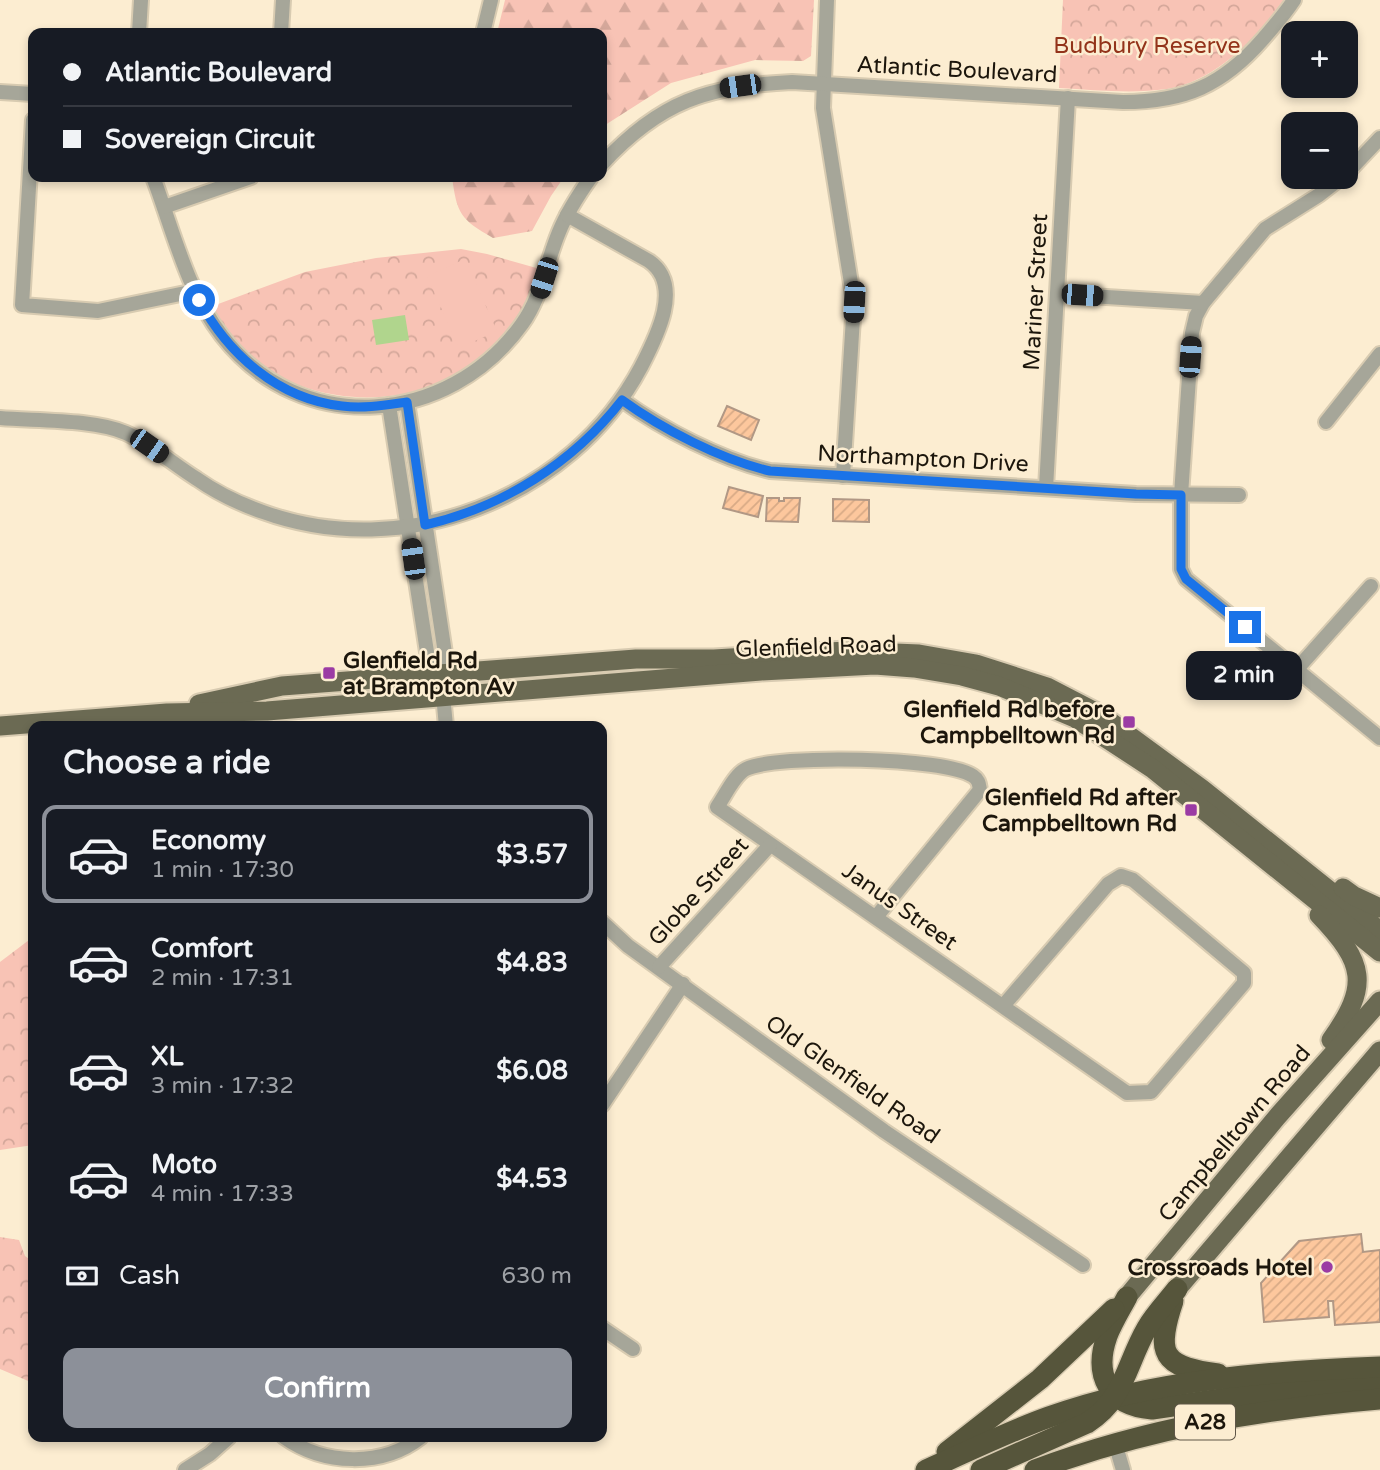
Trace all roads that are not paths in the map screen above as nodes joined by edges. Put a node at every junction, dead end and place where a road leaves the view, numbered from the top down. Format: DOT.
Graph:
graph roads {
  1 [pos="141,0"];
  2 [pos="283,0"];
  3 [pos="491,0"];
  4 [pos="827,0"];
  5 [pos="1294,0"];
  6 [pos="139,28"];
  7 [pos="281,28"];
  8 [pos="484,28"];
  9 [pos="824,84"];
  10 [pos="0,92"];
  11 [pos="28,94"];
  12 [pos="1068,98"];
  13 [pos="1380,138"];
  14 [pos="607,159"];
  15 [pos="1358,161"];
  16 [pos="29,182"];
  17 [pos="155,182"];
  18 [pos="236,182"];
  19 [pos="588,182"];
  20 [pos="1326,189"];
  21 [pos="164,207"];
  22 [pos="567,215"];
  23 [pos="195,291"];
  24 [pos="1058,294"];
  25 [pos="1203,303"];
  26 [pos="1380,354"];
  27 [pos="622,400"];
  28 [pos="407,402"];
  29 [pos="389,405"];
  30 [pos="0,418"];
  31 [pos="1326,422"];
  32 [pos="843,476"];
  33 [pos="1046,488"];
  34 [pos="1181,495"];
  35 [pos="1239,495"];
  36 [pos="425,525"];
  37 [pos="408,527"];
  38 [pos="1371,586"];
  39 [pos="1296,670"];
  40 [pos="439,674"];
  41 [pos="443,695"];
  42 [pos="167,713"];
  43 [pos="64,721"];
  44 [pos="446,721"];
  45 [pos="28,724"];
  46 [pos="0,726"];
  47 [pos="1380,738"];
  48 [pos="1202,789"];
  49 [pos="770,845"];
  50 [pos="1267,862"];
  51 [pos="1380,908"];
  52 [pos="876,917"];
  53 [pos="607,927"];
  54 [pos="1380,931"];
  55 [pos="1380,952"];
  56 [pos="659,967"];
  57 [pos="683,984"];
  58 [pos="1380,1001"];
  59 [pos="1003,1006"];
  60 [pos="1380,1051"];
  61 [pos="607,1098"];
  62 [pos="1277,1118"];
  63 [pos="1083,1265"];
  64 [pos="1177,1289"];
  65 [pos="1127,1297"];
  66 [pos="607,1331"];
  67 [pos="633,1349"];
  68 [pos="1380,1367"];
  69 [pos="1238,1377"];
  70 [pos="1380,1383"];
  71 [pos="1116,1397"];
  72 [pos="1380,1399"];
  73 [pos="223,1442"];
  74 [pos="291,1442"];
  75 [pos="413,1442"];
  76 [pos="1115,1443"];
  77 [pos="188,1469"];
  78 [pos="925,1470"];
  79 [pos="981,1470"];
  80 [pos="1035,1470"];
  81 [pos="1123,1470"];
  1 -- 6 [label="street"];
  2 -- 7 [label="street"];
  3 -- 8 [label="street"];
  4 -- 9 [label="street"];
  5 -- 12 [label="street, Atlantic Boulevard"];
  9 -- 12 [label="street, Atlantic Boulevard"];
  9 -- 14 [label="street, Atlantic Boulevard"];
  9 -- 32 [label="street"];
  10 -- 11 [label="street"];
  12 -- 24 [label="street, Mariner Street"];
  13 -- 15 [label="street"];
  16 -- 23 [label="street"];
  17 -- 21 [label="street"];
  18 -- 21 [label="street"];
  19 -- 22 [label="street"];
  20 -- 25 [label="street"];
  21 -- 23 [label="street"];
  22 -- 27 [label="street"];
  22 -- 28 [label="street"];
  23 -- 29 [label="street"];
  24 -- 25 [label="street"];
  24 -- 33 [label="street, Mariner Street"];
  25 -- 34 [label="street"];
  26 -- 31 [label="street"];
  27 -- 32 [label="street, Northampton Drive"];
  27 -- 36 [label="street"];
  28 -- 29 [label="street"];
  28 -- 36 [label="street"];
  29 -- 37 [label="street"];
  30 -- 37 [label="street"];
  32 -- 33 [label="street, Northampton Drive"];
  33 -- 34 [label="street, Northampton Drive"];
  34 -- 35 [label="street, Northampton Drive"];
  34 -- 39 [label="street"];
  36 -- 37 [label="street"];
  36 -- 40 [label="street"];
  37 -- 40 [label="street"];
  38 -- 39 [label="street"];
  39 -- 47 [label="street"];
  40 -- 41 [label="street"];
  40 -- 42 [label="main road, Glenfield Road"];
  40 -- 48 [label="main road, Glenfield Road"];
  41 -- 42 [label="main road, Glenfield Road"];
  41 -- 44 [label="street"];
  41 -- 50 [label="main road, Glenfield Road"];
  42 -- 43 [label="main road, Glenfield Road"];
  45 -- 46 [label="main road, Glenfield Road"];
  48 -- 51 [label="main road"];
  48 -- 54 [label="main road, Glenfield Road"];
  49 -- 52 [label="street, Janus Street"];
  49 -- 52 [label="street, Janus Street"];
  49 -- 56 [label="street, Globe Street"];
  50 -- 55 [label="main road, Glenfield Road"];
  50 -- 62 [label="main road"];
  52 -- 59 [label="street, Janus Street"];
  53 -- 56 [label="street, Old Glenfield Road"];
  56 -- 57 [label="street, Old Glenfield Road"];
  57 -- 61 [label="street"];
  57 -- 63 [label="street, Old Glenfield Road"];
  58 -- 62 [label="main road, Campbelltown Road"];
  59 -- 59 [label="street, Janus Street"];
  60 -- 64 [label="main road"];
  62 -- 65 [label="main road, Campbelltown Road"];
  64 -- 69 [label="highway"];
  64 -- 71 [label="highway"];
  65 -- 71 [label="highway"];
  65 -- 78 [label="highway, A28"];
  66 -- 67 [label="street"];
  68 -- 69 [label="highway, A28"];
  69 -- 71 [label="highway, A28"];
  70 -- 71 [label="highway"];
  71 -- 78 [label="highway, A28"];
  71 -- 79 [label="highway"];
  72 -- 76 [label="highway, A28"];
  73 -- 77 [label="street"];
  74 -- 75 [label="street"];
  76 -- 80 [label="highway, A28"];
  76 -- 81 [label="street"];
}
